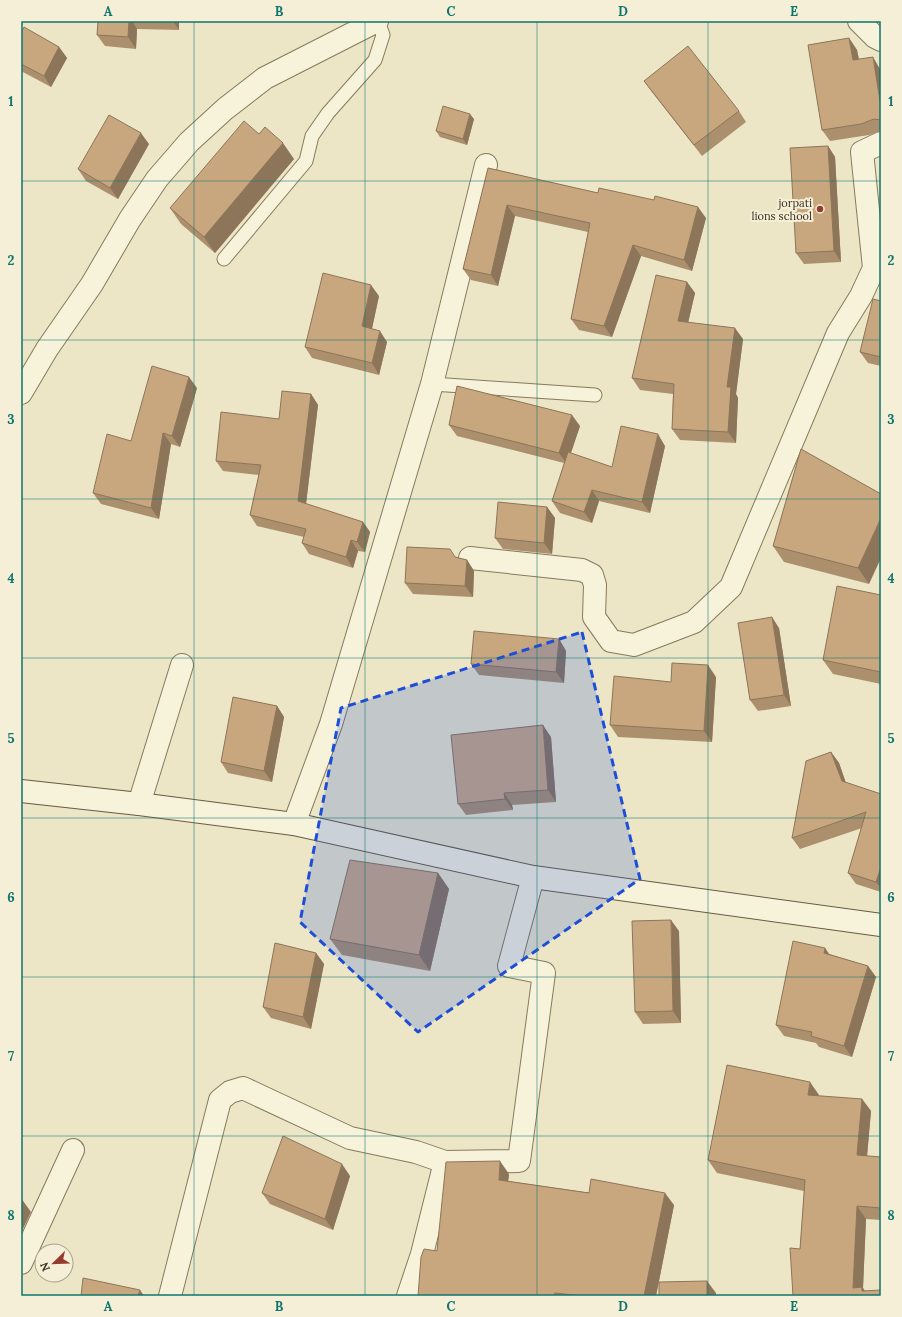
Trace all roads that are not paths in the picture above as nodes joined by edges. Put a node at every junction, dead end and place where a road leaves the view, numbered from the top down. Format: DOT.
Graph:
graph roads {
  1 [pos="378,21"];
  2 [pos="881,143"];
  3 [pos="486,165"];
  4 [pos="224,260"];
  5 [pos="432,384"];
  6 [pos="21,393"];
  7 [pos="595,395"];
  8 [pos="470,558"];
  9 [pos="182,666"];
  10 [pos="21,791"];
  11 [pos="139,804"];
  12 [pos="294,824"];
  13 [pos="533,877"];
  14 [pos="881,925"];
  15 [pos="73,1150"];
  16 [pos="445,1162"];
  17 [pos="21,1263"];
  18 [pos="170,1296"];
  19 [pos="408,1296"];
  1 -- 4 [label="lane"];
  1 -- 6 [label="street"];
  2 -- 8 [label="street"];
  3 -- 5 [label="street"];
  5 -- 7 [label="lane"];
  5 -- 12 [label="street"];
  9 -- 11 [label="street"];
  10 -- 11 [label="street"];
  11 -- 12 [label="street"];
  12 -- 13 [label="street"];
  13 -- 14 [label="street"];
  13 -- 16 [label="street"];
  15 -- 17 [label="street"];
  16 -- 18 [label="street"];
  16 -- 19 [label="street"];
}
